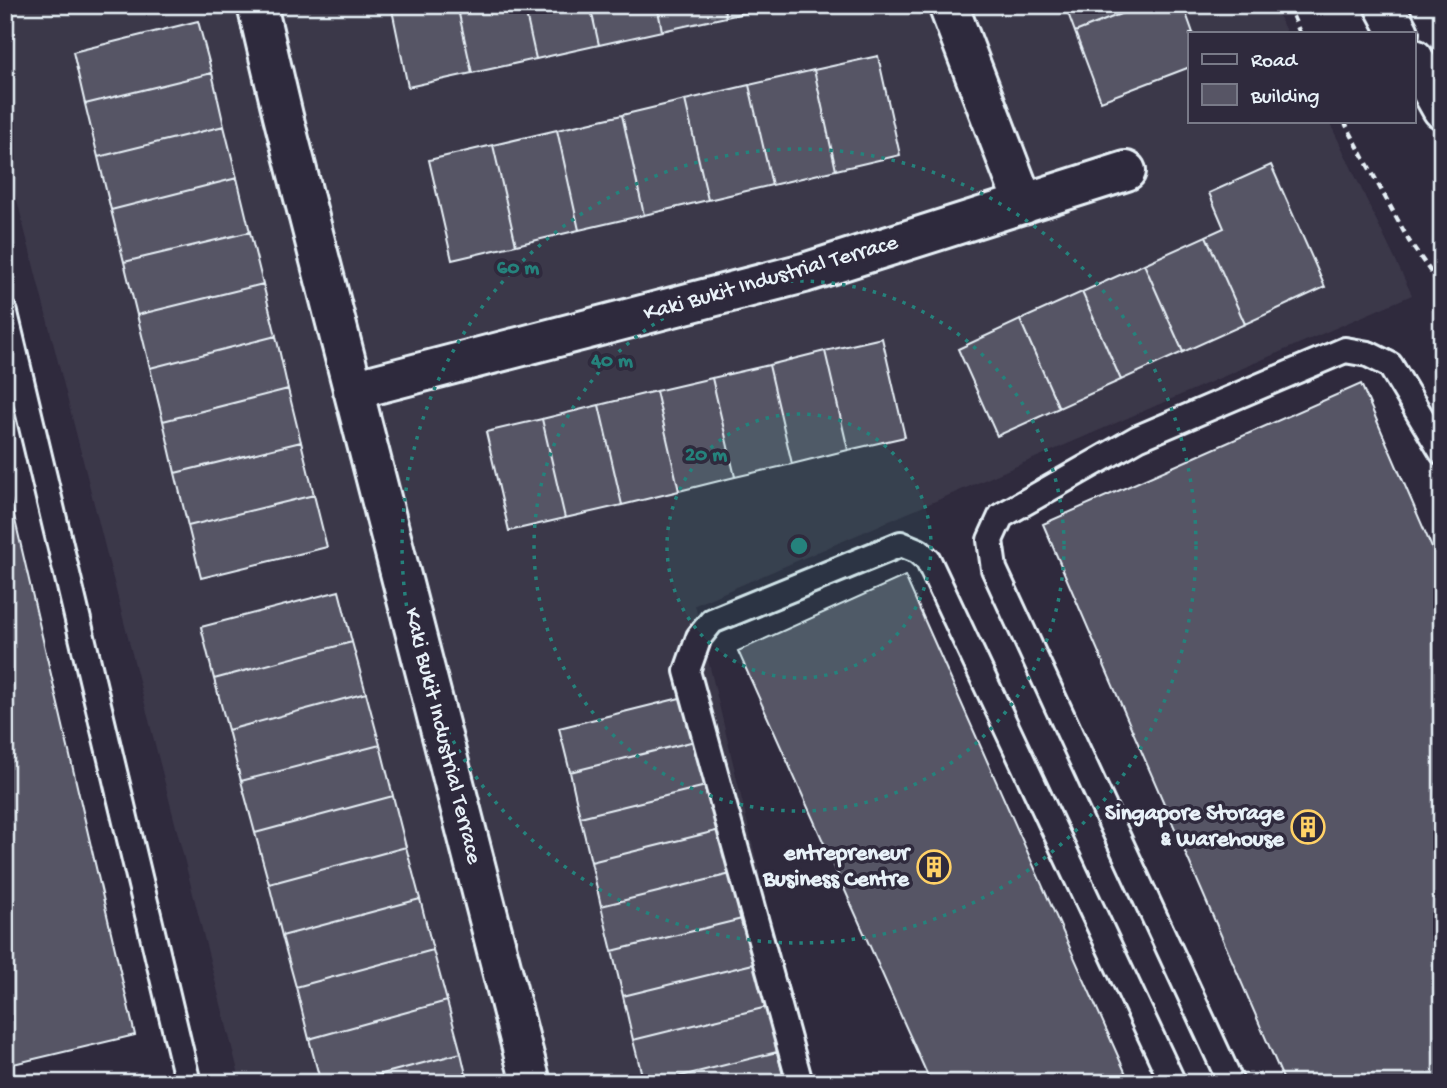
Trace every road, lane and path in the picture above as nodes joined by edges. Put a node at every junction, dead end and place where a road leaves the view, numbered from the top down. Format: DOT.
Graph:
graph roads {
  1 [pos="257,5"];
  2 [pos="948,5"];
  3 [pos="1288,5"];
  4 [pos="1384,5"];
  5 [pos="1300,32"];
  6 [pos="1398,32"];
  7 [pos="1416,63"];
  8 [pos="1442,109"];
  9 [pos="1345,122"];
  10 [pos="1126,172"];
  11 [pos="1024,204"];
  12 [pos="1442,288"];
  13 [pos="5,313"];
  14 [pos="353,390"];
  15 [pos="1442,452"];
  16 [pos="188,1083"];
  17 [pos="531,1083"];
  18 [pos="800,1083"];
  19 [pos="1173,1083"];
  20 [pos="1231,1083"];
  1 -- 14 [label="street, Kaki Bukit Industrial Terrace"];
  2 -- 11 [label="street"];
  3 -- 5 [label="path"];
  4 -- 6 [label="street"];
  7 -- 8 [label="street"];
  9 -- 12 [label="path"];
  10 -- 11 [label="street, Kaki Bukit Industrial Terrace"];
  11 -- 14 [label="street, Kaki Bukit Industrial Terrace"];
  13 -- 16 [label="lane"];
  14 -- 17 [label="street, Kaki Bukit Industrial Terrace"];
  15 -- 20 [label="lane"];
  18 -- 19 [label="lane"];
}
